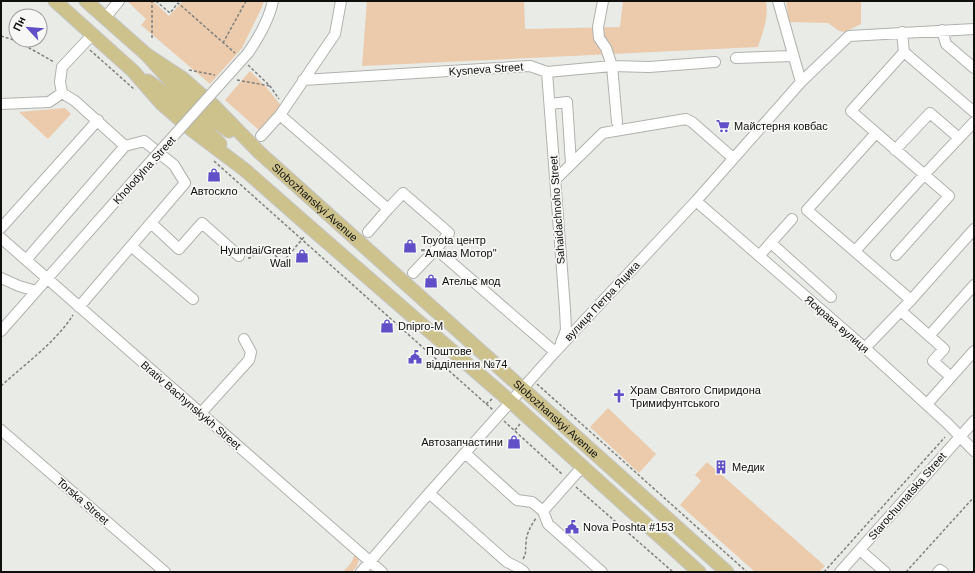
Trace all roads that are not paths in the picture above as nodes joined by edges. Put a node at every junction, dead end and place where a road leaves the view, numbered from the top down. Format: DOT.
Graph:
graph roads {
  1 [pos="55,1"];
  2 [pos="86,1"];
  3 [pos="119,1"];
  4 [pos="273,1"];
  5 [pos="341,1"];
  6 [pos="603,1"];
  7 [pos="778,1"];
  8 [pos="105,18"];
  9 [pos="974,29"];
  10 [pos="942,30"];
  11 [pos="902,32"];
  12 [pos="93,34"];
  13 [pos="904,52"];
  14 [pos="794,56"];
  15 [pos="736,58"];
  16 [pos="715,62"];
  17 [pos="612,66"];
  18 [pos="974,68"];
  19 [pos="547,72"];
  20 [pos="303,80"];
  21 [pos="801,82"];
  22 [pos="62,94"];
  23 [pos="1,104"];
  24 [pos="550,104"];
  25 [pos="283,111"];
  26 [pos="974,112"];
  27 [pos="98,120"];
  28 [pos="617,122"];
  29 [pos="974,122"];
  30 [pos="876,134"];
  31 [pos="262,136"];
  32 [pos="959,138"];
  33 [pos="126,146"];
  34 [pos="895,150"];
  35 [pos="733,158"];
  36 [pos="571,164"];
  37 [pos="924,174"];
  38 [pos="555,180"];
  39 [pos="696,201"];
  40 [pos="388,209"];
  41 [pos="792,219"];
  42 [pos="151,223"];
  43 [pos="1,228"];
  44 [pos="974,228"];
  45 [pos="368,232"];
  46 [pos="1,238"];
  47 [pos="771,243"];
  48 [pos="131,246"];
  49 [pos="436,249"];
  50 [pos="855,251"];
  51 [pos="896,255"];
  52 [pos="239,256"];
  53 [pos="759,256"];
  54 [pos="26,260"];
  55 [pos="413,273"];
  56 [pos="1,278"];
  57 [pos="47,279"];
  58 [pos="974,285"];
  59 [pos="36,291"];
  60 [pos="831,297"];
  61 [pos="193,299"];
  62 [pos="911,300"];
  63 [pos="78,307"];
  64 [pos="901,311"];
  65 [pos="3,324"];
  66 [pos="929,336"];
  67 [pos="244,339"];
  68 [pos="865,348"];
  69 [pos="557,350"];
  70 [pos="974,351"];
  71 [pos="951,377"];
  72 [pos="522,389"];
  73 [pos="510,402"];
  74 [pos="927,404"];
  75 [pos="201,413"];
  76 [pos="974,421"];
  77 [pos="1,430"];
  78 [pos="960,436"];
  79 [pos="974,451"];
  80 [pos="465,453"];
  81 [pos="582,467"];
  82 [pos="429,493"];
  83 [pos="542,510"];
  84 [pos="860,550"];
  85 [pos="370,561"];
  86 [pos="521,570"];
  87 [pos="164,572"];
  88 [pos="361,572"];
  89 [pos="382,572"];
  90 [pos="602,572"];
  91 [pos="700,572"];
  92 [pos="727,572"];
  93 [pos="840,572"];
  94 [pos="885,572"];
  95 [pos="938,572"];
  96 [pos="943,572"];
  1 -- 12 [label="main road, Slobozhanskyi Avenue"];
  2 -- 8 [label="main road, Slobozhanskyi Avenue"];
  3 -- 8 [label="street"];
  4 -- 57 [label="street, Kholodylna Street, bridge"];
  5 -- 20 [label="street"];
  6 -- 17 [label="street"];
  7 -- 14 [label="street"];
  8 -- 72 [label="main road, Slobozhanskyi Avenue"];
  9 -- 10 [label="street"];
  10 -- 11 [label="street"];
  10 -- 18 [label="street"];
  11 -- 13 [label="street"];
  11 -- 21 [label="street, вулиця Петра Яцика"];
  12 -- 22 [label="street"];
  12 -- 73 [label="main road, Slobozhanskyi Avenue"];
  13 -- 26 [label="street"];
  13 -- 30 [label="street"];
  14 -- 15 [label="street"];
  14 -- 21 [label="street"];
  16 -- 17 [label="street, Kysneva Street"];
  17 -- 19 [label="street, Kysneva Street"];
  17 -- 28 [label="street"];
  19 -- 20 [label="street, Kysneva Street"];
  19 -- 24 [label="street, Sahaidachnoho Street"];
  20 -- 25 [label="street"];
  21 -- 35 [label="street, вулиця Петра Яцика"];
  22 -- 23 [label="street"];
  22 -- 27 [label="street"];
  24 -- 36 [label="street"];
  24 -- 38 [label="street, Sahaidachnoho Street"];
  25 -- 31 [label="street"];
  25 -- 40 [label="street"];
  27 -- 33 [label="street"];
  27 -- 43 [label="street"];
  29 -- 32 [label="street"];
  30 -- 34 [label="street"];
  30 -- 50 [label="street"];
  32 -- 34 [label="street"];
  32 -- 37 [label="street"];
  33 -- 42 [label="street"];
  33 -- 54 [label="street"];
  34 -- 37 [label="street"];
  35 -- 36 [label="street"];
  35 -- 39 [label="street, вулиця Петра Яцика"];
  36 -- 38 [label="street"];
  37 -- 50 [label="street"];
  37 -- 51 [label="street"];
  38 -- 69 [label="street, Sahaidachnoho Street"];
  39 -- 53 [label="street, Яскрава вулиця"];
  39 -- 69 [label="street, вулиця Петра Яцика"];
  40 -- 45 [label="street"];
  40 -- 49 [label="street"];
  41 -- 47 [label="street"];
  42 -- 48 [label="street"];
  42 -- 52 [label="street"];
  44 -- 62 [label="street"];
  46 -- 54 [label="street, Brativ Bachynskykh Street"];
  47 -- 53 [label="street"];
  47 -- 60 [label="street"];
  48 -- 61 [label="street"];
  48 -- 63 [label="street"];
  49 -- 55 [label="street"];
  49 -- 69 [label="street"];
  50 -- 62 [label="street"];
  53 -- 68 [label="street, Яскрава вулиця"];
  54 -- 57 [label="street, Brativ Bachynskykh Street"];
  56 -- 59 [label="street"];
  57 -- 59 [label="street, Kholodylna Street"];
  57 -- 63 [label="street, Brativ Bachynskykh Street"];
  58 -- 66 [label="street"];
  59 -- 65 [label="street, Kholodylna Street"];
  62 -- 64 [label="street"];
  63 -- 75 [label="street, Brativ Bachynskykh Street"];
  64 -- 66 [label="street"];
  64 -- 68 [label="street"];
  66 -- 71 [label="street"];
  67 -- 75 [label="street"];
  68 -- 74 [label="street, Яскрава вулиця"];
  69 -- 72 [label="street, вулиця Петра Яцика"];
  70 -- 71 [label="street"];
  71 -- 74 [label="street"];
  72 -- 73 [label="street, вулиця Петра Яцика"];
  72 -- 92 [label="main road, Slobozhanskyi Avenue"];
  73 -- 80 [label="street, вулиця Петра Яцика"];
  73 -- 81 [label="main road, Slobozhanskyi Avenue"];
  74 -- 78 [label="street, Яскрава вулиця"];
  75 -- 85 [label="street, Brativ Bachynskykh Street"];
  76 -- 78 [label="street, Starochumatska Street"];
  77 -- 87 [label="street, Torska Street"];
  78 -- 79 [label="street, Яскрава вулиця"];
  78 -- 84 [label="street, Starochumatska Street"];
  80 -- 82 [label="street, вулиця Петра Яцика"];
  80 -- 83 [label="street"];
  81 -- 83 [label="street"];
  81 -- 91 [label="main road, Slobozhanskyi Avenue"];
  82 -- 85 [label="street, вулиця Петра Яцика"];
  82 -- 86 [label="street"];
  83 -- 90 [label="street"];
  84 -- 93 [label="street, Starochumatska Street"];
  84 -- 94 [label="street"];
  85 -- 88 [label="street, вулиця Петра Яцика"];
  85 -- 89 [label="street, Brativ Bachynskykh Street"];
  95 -- 96 [label="street"];
}
